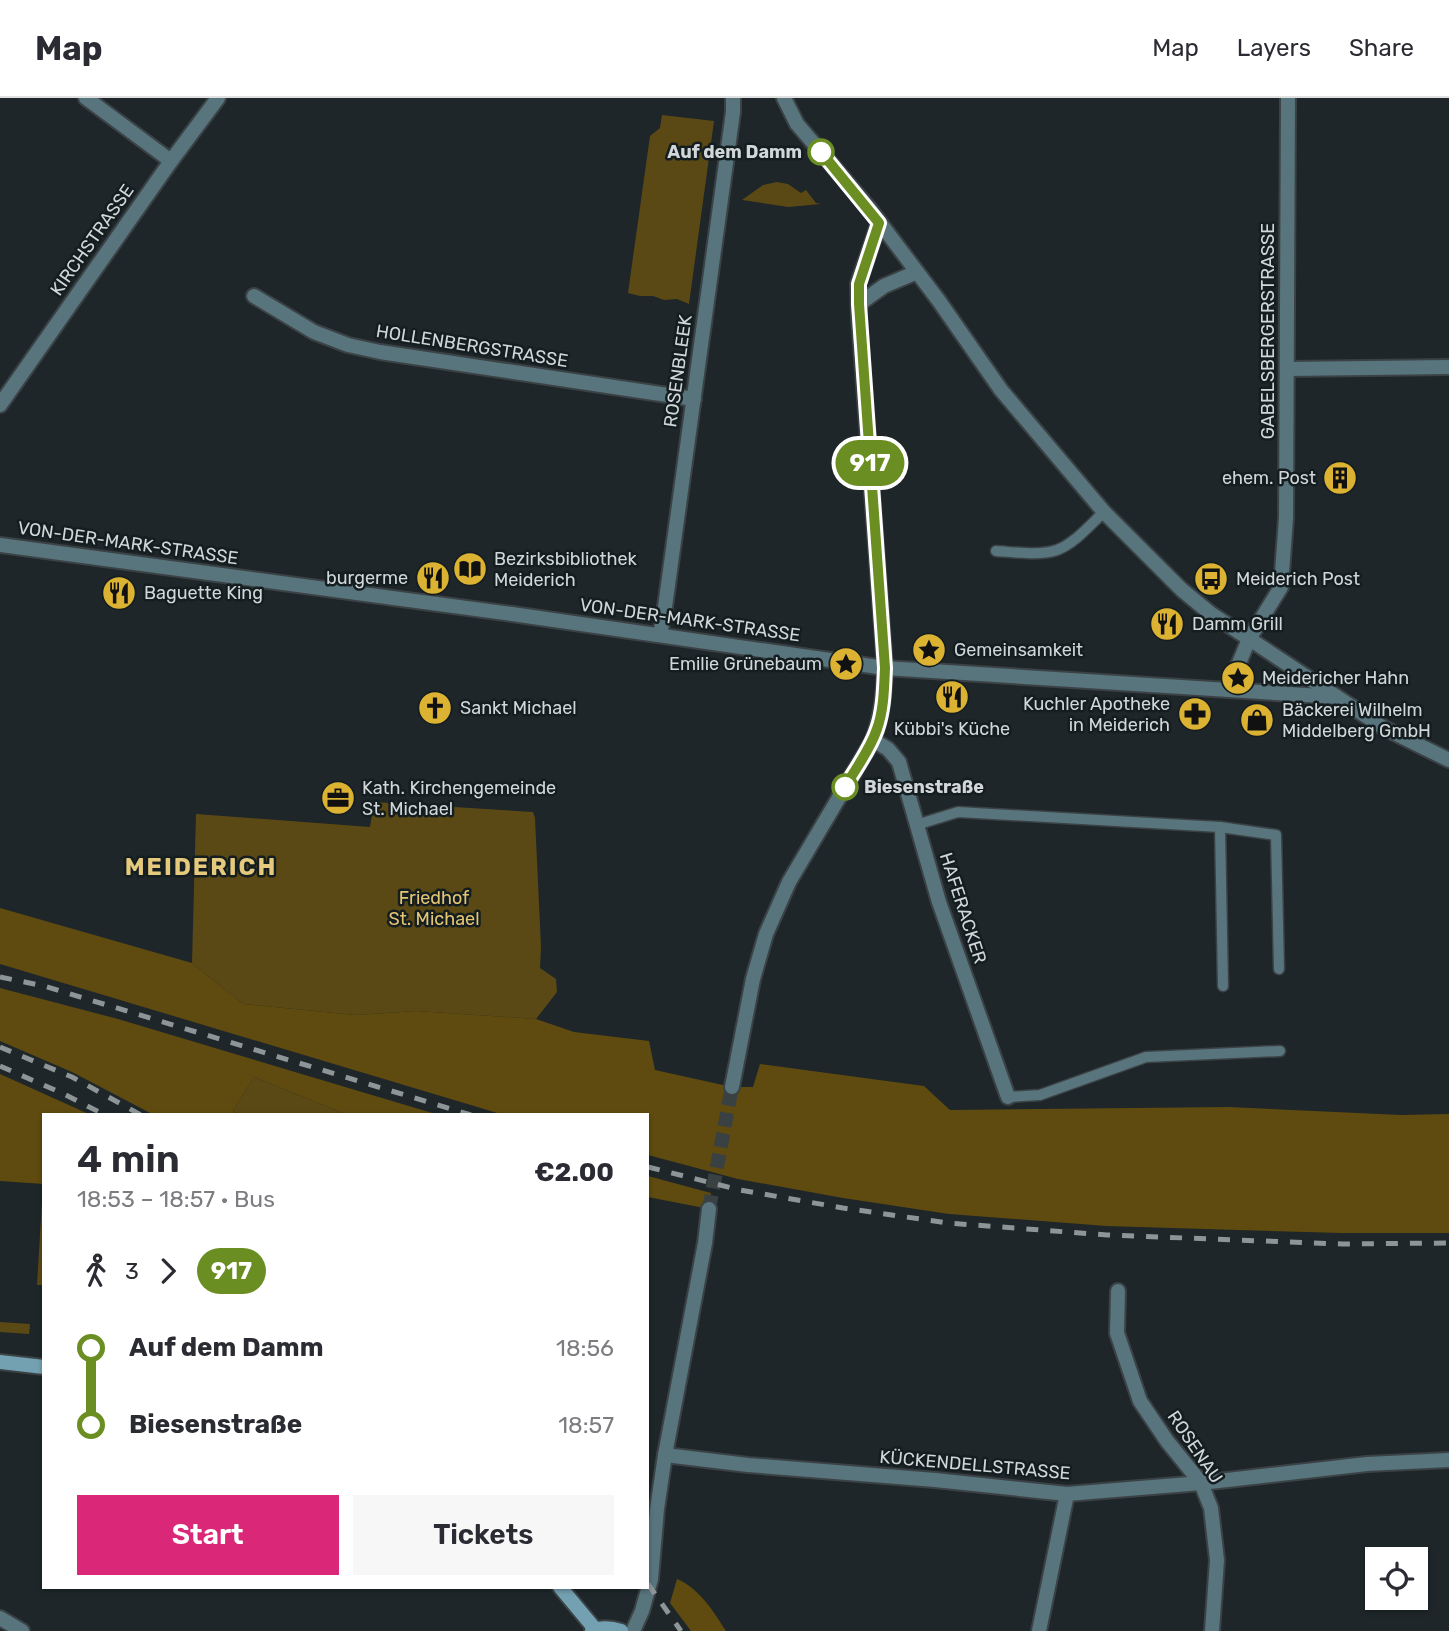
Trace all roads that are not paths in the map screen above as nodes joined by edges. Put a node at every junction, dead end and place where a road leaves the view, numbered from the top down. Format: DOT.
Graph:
graph roads {
  1 [pos="86,98"];
  2 [pos="218,98"];
  3 [pos="745,98"];
  4 [pos="784,98"];
  5 [pos="1288,98"];
  6 [pos="733,105"];
  7 [pos="171,161"];
  8 [pos="879,223"];
  9 [pos="917,272"];
  10 [pos="254,296"];
  11 [pos="859,304"];
  12 [pos="1449,367"];
  13 [pos="1287,369"];
  14 [pos="694,399"];
  15 [pos="0,405"];
  16 [pos="1104,512"];
  17 [pos="0,545"];
  18 [pos="996,551"];
  19 [pos="660,635"];
  20 [pos="1249,639"];
  21 [pos="885,668"];
  22 [pos="1228,690"];
  23 [pos="1337,697"];
  24 [pos="873,740"];
  25 [pos="1449,760"];
  26 [pos="916,825"];
  27 [pos="1220,827"];
  28 [pos="1279,969"];
  29 [pos="1223,986"];
  30 [pos="1280,1051"];
  31 [pos="732,1087"];
  32 [pos="1009,1097"];
  33 [pos="709,1209"];
  34 [pos="1118,1291"];
  35 [pos="0,1362"];
  36 [pos="42,1367"];
  37 [pos="665,1455"];
  38 [pos="1449,1460"];
  39 [pos="1200,1483"];
  40 [pos="1067,1494"];
  41 [pos="649,1585"];
  42 [pos="562,1589"];
  43 [pos="648,1589"];
  44 [pos="0,1618"];
  45 [pos="594,1630"];
  46 [pos="22,1631"];
  47 [pos="621,1631"];
  48 [pos="634,1631"];
  49 [pos="1039,1631"];
  50 [pos="1212,1631"];
  1 -- 7 [label="street"];
  2 -- 7 [label="street, KIRCHSTRASSE"];
  3 -- 6 [label="street, ROSENBLEEK"];
  4 -- 8 [label="street"];
  5 -- 13 [label="street, GABELSBERGERSTRASSE"];
  6 -- 14 [label="street, ROSENBLEEK"];
  7 -- 15 [label="street, KIRCHSTRASSE"];
  8 -- 9 [label="street"];
  8 -- 11 [label="street"];
  9 -- 11 [label="street"];
  9 -- 16 [label="street"];
  10 -- 14 [label="street, HOLLENBERGSTRASSE"];
  11 -- 21 [label="street"];
  12 -- 13 [label="street"];
  13 -- 20 [label="street, GABELSBERGERSTRASSE"];
  14 -- 19 [label="street, ROSENBLEEK"];
  16 -- 18 [label="lane"];
  16 -- 20 [label="street"];
  17 -- 19 [label="street, VON-DER-MARK-STRASSE"];
  19 -- 21 [label="street, VON-DER-MARK-STRASSE"];
  20 -- 22 [label="street, GABELSBERGERSTRASSE"];
  20 -- 23 [label="street"];
  21 -- 22 [label="street, VON-DER-MARK-STRASSE"];
  21 -- 24 [label="street"];
  22 -- 23 [label="street, VON-DER-MARK-STRASSE"];
  23 -- 25 [label="street"];
  24 -- 26 [label="street, HAFERACKER"];
  24 -- 31 [label="street"];
  26 -- 27 [label="lane"];
  26 -- 32 [label="street, HAFERACKER"];
  27 -- 28 [label="lane"];
  27 -- 29 [label="lane"];
  30 -- 32 [label="lane"];
  33 -- 37 [label="street"];
  34 -- 39 [label="street, ROSENAU"];
  35 -- 36 [label="main road"];
  37 -- 40 [label="street, KÜCKENDELLSTRASSE"];
  37 -- 41 [label="street"];
  38 -- 39 [label="street, KÜCKENDELLSTRASSE"];
  39 -- 40 [label="street, KÜCKENDELLSTRASSE"];
  39 -- 50 [label="street, ROSENAU"];
  40 -- 49 [label="street"];
  42 -- 45 [label="main road"];
  43 -- 48 [label="street"];
  44 -- 46 [label="street"];
  45 -- 47 [label="main road"];
}
